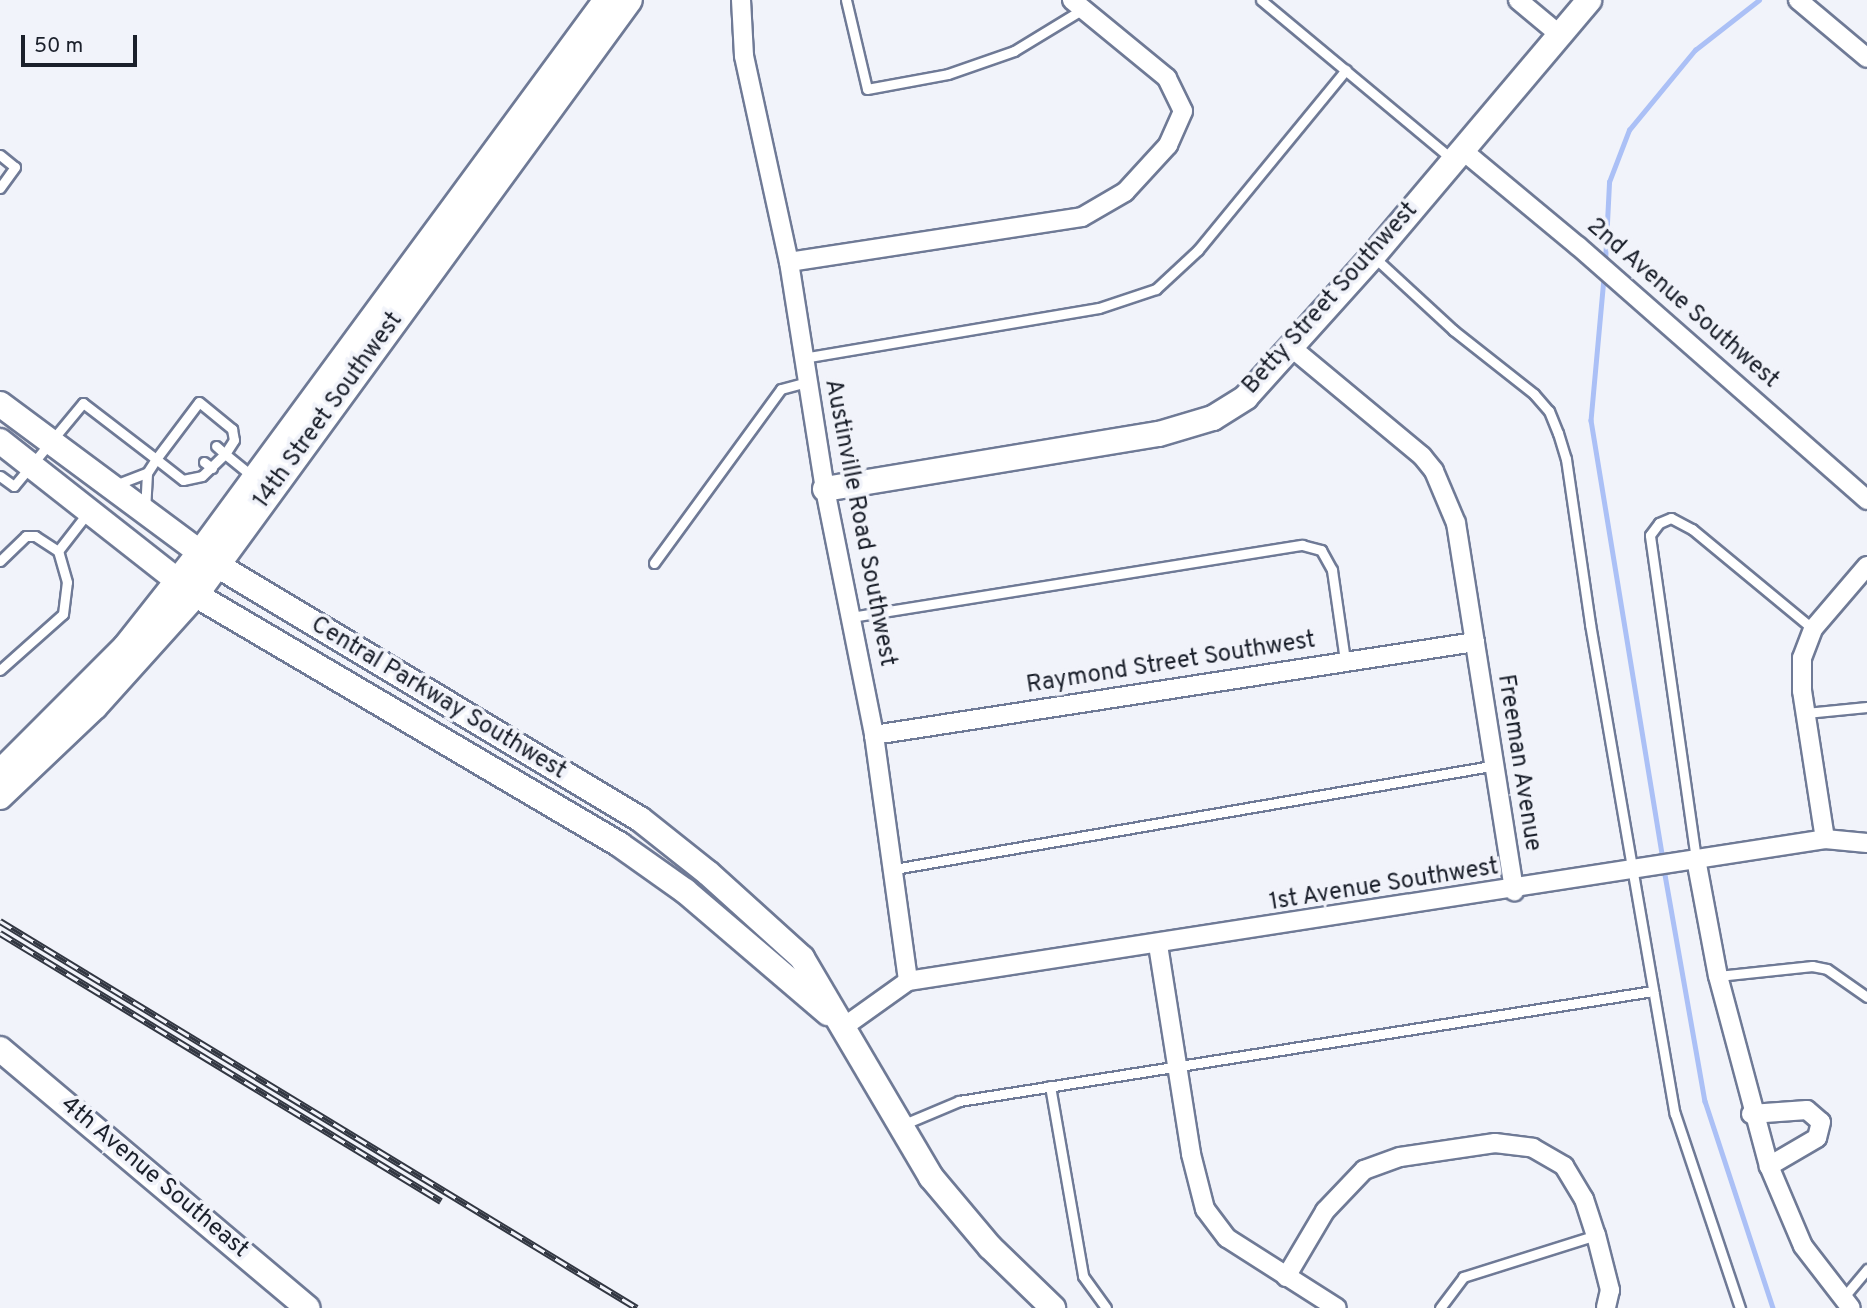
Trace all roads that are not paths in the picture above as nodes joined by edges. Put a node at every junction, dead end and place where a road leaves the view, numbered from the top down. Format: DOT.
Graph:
graph roads {
  1 [pos="606,0"];
  2 [pos="630,0"];
  3 [pos="741,0"];
  4 [pos="846,0"];
  5 [pos="1261,0"];
  6 [pos="1518,0"];
  7 [pos="1589,0"];
  8 [pos="1798,0"];
  9 [pos="1077,5"];
  10 [pos="1560,35"];
  11 [pos="1867,58"];
  12 [pos="1346,70"];
  13 [pos="1456,154"];
  14 [pos="0,155"];
  15 [pos="0,188"];
  16 [pos="1373,256"];
  17 [pos="789,262"];
  18 [pos="1292,348"];
  19 [pos="803,358"];
  20 [pos="807,382"];
  21 [pos="0,404"];
  22 [pos="52,440"];
  23 [pos="0,441"];
  24 [pos="216,446"];
  25 [pos="225,454"];
  26 [pos="156,459"];
  27 [pos="204,462"];
  28 [pos="33,464"];
  29 [pos="212,468"];
  30 [pos="147,473"];
  31 [pos="0,476"];
  32 [pos="264,485"];
  33 [pos="112,486"];
  34 [pos="825,489"];
  35 [pos="1867,500"];
  36 [pos="90,510"];
  37 [pos="145,511"];
  38 [pos="58,551"];
  39 [pos="209,559"];
  40 [pos="0,561"];
  41 [pos="654,563"];
  42 [pos="1867,566"];
  43 [pos="187,588"];
  44 [pos="851,617"];
  45 [pos="1813,629"];
  46 [pos="1475,642"];
  47 [pos="1345,660"];
  48 [pos="0,670"];
  49 [pos="1867,707"];
  50 [pos="1806,713"];
  51 [pos="874,735"];
  52 [pos="1491,766"];
  53 [pos="0,772"];
  54 [pos="0,797"];
  55 [pos="1825,839"];
  56 [pos="1867,843"];
  57 [pos="1696,859"];
  58 [pos="894,869"];
  59 [pos="1632,869"];
  60 [pos="1514,891"];
  61 [pos="1158,945"];
  62 [pos="1718,976"];
  63 [pos="908,981"];
  64 [pos="1653,990"];
  65 [pos="1867,997"];
  66 [pos="845,1026"];
  67 [pos="0,1049"];
  68 [pos="1176,1067"];
  69 [pos="1050,1086"];
  70 [pos="1751,1114"];
  71 [pos="901,1126"];
  72 [pos="1769,1166"];
  73 [pos="1596,1235"];
  74 [pos="1867,1269"];
  75 [pos="1286,1277"];
  76 [pos="1847,1303"];
  77 [pos="308,1308"];
  78 [pos="1054,1308"];
  79 [pos="1106,1308"];
  80 [pos="1337,1308"];
  81 [pos="1440,1308"];
  82 [pos="1606,1308"];
  83 [pos="1740,1308"];
  1 -- 32 [label="street, 14th Street Southwest"];
  2 -- 32 [label="street, 14th Street Southwest"];
  3 -- 17 [label="street, Austinville Road Southwest"];
  4 -- 9 [label="lane"];
  5 -- 12 [label="lane"];
  6 -- 10 [label="street"];
  7 -- 10 [label="street, Betty Street Southwest"];
  8 -- 11 [label="street"];
  9 -- 17 [label="street"];
  10 -- 13 [label="street, Betty Street Southwest"];
  12 -- 13 [label="lane"];
  12 -- 19 [label="lane"];
  13 -- 16 [label="street, Betty Street Southwest"];
  13 -- 35 [label="street, 2nd Avenue Southwest"];
  14 -- 15 [label="lane"];
  16 -- 18 [label="street, Betty Street Southwest"];
  16 -- 59 [label="lane"];
  17 -- 19 [label="street, Austinville Road Southwest"];
  18 -- 34 [label="street, Betty Street Southwest"];
  18 -- 46 [label="street, Freeman Avenue"];
  19 -- 20 [label="street, Austinville Road Southwest"];
  20 -- 34 [label="street, Austinville Road Southwest"];
  20 -- 41 [label="lane"];
  21 -- 22 [label="street, Central Parkway Southwest"];
  22 -- 26 [label="lane"];
  22 -- 28 [label="lane"];
  22 -- 33 [label="street, Central Parkway Southwest"];
  23 -- 28 [label="street, Central Parkway Southwest"];
  24 -- 25 [label="lane"];
  25 -- 26 [label="lane"];
  25 -- 29 [label="lane"];
  25 -- 32 [label="lane"];
  26 -- 29 [label="lane"];
  26 -- 30 [label="lane"];
  27 -- 29 [label="lane"];
  28 -- 31 [label="lane"];
  28 -- 36 [label="street, Central Parkway Southwest"];
  30 -- 33 [label="lane"];
  30 -- 37 [label="lane"];
  32 -- 39 [label="street, 14th Street Southwest"];
  33 -- 37 [label="street, Central Parkway Southwest"];
  34 -- 44 [label="street, Austinville Road Southwest"];
  36 -- 38 [label="lane"];
  36 -- 43 [label="street, Central Parkway Southwest"];
  37 -- 39 [label="street, Central Parkway Southwest"];
  38 -- 40 [label="lane"];
  38 -- 48 [label="lane"];
  39 -- 43 [label="street, 14th Street Southwest"];
  39 -- 66 [label="street, Central Parkway Southwest"];
  42 -- 45 [label="street"];
  43 -- 53 [label="street, 14th Street Southwest"];
  43 -- 54 [label="street, 14th Street Southwest"];
  43 -- 66 [label="street, Central Parkway Southwest"];
  44 -- 47 [label="lane"];
  44 -- 51 [label="street, Austinville Road Southwest"];
  45 -- 50 [label="street"];
  45 -- 57 [label="lane"];
  46 -- 47 [label="street, Raymond Street Southwest"];
  46 -- 52 [label="street, Freeman Avenue"];
  47 -- 51 [label="street, Raymond Street Southwest"];
  49 -- 50 [label="lane"];
  50 -- 55 [label="street"];
  51 -- 58 [label="street, Austinville Road Southwest"];
  52 -- 58 [label="lane"];
  52 -- 60 [label="street, Freeman Avenue"];
  55 -- 56 [label="street, 1st Avenue Southwest"];
  55 -- 57 [label="street, 1st Avenue Southwest"];
  57 -- 59 [label="street, 1st Avenue Southwest"];
  57 -- 62 [label="street"];
  58 -- 63 [label="street, Austinville Road Southwest"];
  59 -- 60 [label="street, 1st Avenue Southwest"];
  59 -- 64 [label="lane"];
  60 -- 61 [label="street, 1st Avenue Southwest"];
  61 -- 63 [label="street, 1st Avenue Southwest"];
  61 -- 68 [label="street"];
  62 -- 65 [label="lane"];
  62 -- 70 [label="street"];
  63 -- 66 [label="street"];
  64 -- 68 [label="lane"];
  64 -- 83 [label="lane"];
  66 -- 71 [label="street, Central Parkway Southwest"];
  67 -- 77 [label="street, 4th Avenue Southeast"];
  68 -- 69 [label="lane"];
  68 -- 75 [label="street"];
  69 -- 71 [label="lane"];
  69 -- 79 [label="lane"];
  70 -- 72 [label="street"];
  70 -- 72 [label="street"];
  71 -- 78 [label="street, Central Parkway Southwest"];
  72 -- 76 [label="street"];
  73 -- 75 [label="street"];
  73 -- 81 [label="lane"];
  73 -- 82 [label="street"];
  74 -- 76 [label="lane"];
  75 -- 80 [label="street"];
}
